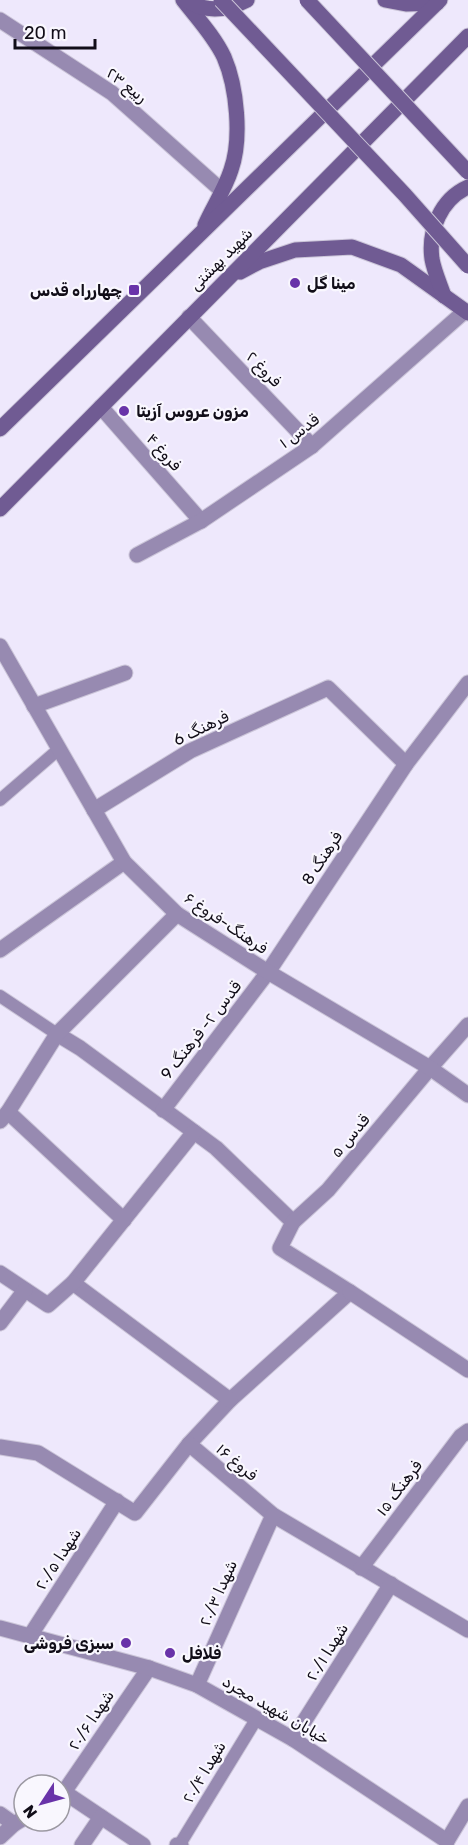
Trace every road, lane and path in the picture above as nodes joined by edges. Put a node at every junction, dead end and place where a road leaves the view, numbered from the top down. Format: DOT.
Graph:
graph roads {
  1 [pos="185,0"];
  2 [pos="221,0"];
  3 [pos="247,0"];
  4 [pos="307,0"];
  5 [pos="385,0"];
  6 [pos="438,2"];
  7 [pos="0,20"];
  8 [pos="468,36"];
  9 [pos="468,172"];
  10 [pos="468,187"];
  11 [pos="221,190"];
  12 [pos="200,234"];
  13 [pos="468,266"];
  14 [pos="226,279"];
  15 [pos="444,296"];
  16 [pos="467,312"];
  17 [pos="189,317"];
  18 [pos="101,407"];
  19 [pos="0,428"];
  20 [pos="312,446"];
  21 [pos="0,508"];
  22 [pos="201,521"];
  23 [pos="137,555"];
  24 [pos="0,646"];
  25 [pos="125,673"];
  26 [pos="468,683"];
  27 [pos="34,706"];
  28 [pos="59,749"];
  29 [pos="406,764"];
  30 [pos="0,800"];
  31 [pos="94,810"];
  32 [pos="124,861"];
  33 [pos="177,914"];
  34 [pos="0,950"];
  35 [pos="268,972"];
  36 [pos="0,996"];
  37 [pos="468,1025"];
  38 [pos="57,1034"];
  39 [pos="430,1068"];
  40 [pos="468,1095"];
  41 [pos="163,1110"];
  42 [pos="4,1117"];
  43 [pos="194,1132"];
  44 [pos="124,1220"];
  45 [pos="293,1222"];
  46 [pos="0,1273"];
  47 [pos="73,1283"];
  48 [pos="25,1290"];
  49 [pos="350,1292"];
  50 [pos="0,1323"];
  51 [pos="468,1370"];
  52 [pos="230,1400"];
  53 [pos="468,1431"];
  54 [pos="189,1444"];
  55 [pos="0,1447"];
  56 [pos="117,1501"];
  57 [pos="273,1515"];
  58 [pos="361,1568"];
  59 [pos="391,1584"];
  60 [pos="0,1628"];
  61 [pos="468,1630"];
  62 [pos="30,1636"];
  63 [pos="148,1668"];
  64 [pos="197,1685"];
  65 [pos="257,1718"];
  66 [pos="293,1739"];
  67 [pos="72,1779"];
  68 [pos="72,1800"];
  69 [pos="468,1806"];
  70 [pos="101,1818"];
  71 [pos="12,1827"];
  72 [pos="0,1837"];
  73 [pos="447,1844"];
  74 [pos="82,1845"];
  75 [pos="143,1845"];
  76 [pos="179,1845"];
  1 -- 3 [label="main road"];
  1 -- 11 [label="main road"];
  2 -- 13 [label="main road, bridge"];
  4 -- 9 [label="main road, bridge"];
  5 -- 6 [label="main road"];
  6 -- 12 [label="main road, شهید بهشتی"];
  7 -- 11 [label="street, ربیع ۲۳"];
  8 -- 14 [label="main road, شهید بهشتی"];
  10 -- 15 [label="main road"];
  11 -- 12 [label="main road"];
  12 -- 19 [label="main road, شهید بهشتی"];
  14 -- 15 [label="main road"];
  14 -- 17 [label="main road, شهید بهشتی"];
  15 -- 16 [label="main road"];
  16 -- 20 [label="street, قدس ۱"];
  17 -- 18 [label="main road, شهید بهشتی"];
  17 -- 20 [label="street, فروغ ۲"];
  18 -- 21 [label="main road, شهید بهشتی"];
  18 -- 22 [label="street, فروغ ۴"];
  20 -- 22 [label="street, قدس ۱"];
  22 -- 23 [label="street, قدس ۱"];
  24 -- 27 [label="street, فرهنگ-فروغ ۶"];
  25 -- 27 [label="street"];
  26 -- 29 [label="street"];
  27 -- 28 [label="street, فرهنگ-فروغ ۶"];
  28 -- 30 [label="lane"];
  28 -- 31 [label="street, فرهنگ-فروغ ۶"];
  29 -- 31 [label="street, فرهنگ 6"];
  29 -- 35 [label="street, فرهنگ 8"];
  31 -- 32 [label="street, فرهنگ-فروغ ۶"];
  32 -- 33 [label="street, فرهنگ-فروغ ۶"];
  32 -- 34 [label="street"];
  33 -- 35 [label="street, فرهنگ-فروغ ۶"];
  33 -- 38 [label="street"];
  35 -- 39 [label="street, فرهنگ-فروغ ۶"];
  35 -- 41 [label="street, قدس ۲- فرهنگ 9"];
  36 -- 38 [label="lane"];
  37 -- 39 [label="street, قدس ۵"];
  38 -- 41 [label="street"];
  38 -- 42 [label="street"];
  39 -- 40 [label="street, فرهنگ-فروغ ۶"];
  39 -- 45 [label="street, قدس ۵"];
  41 -- 43 [label="street"];
  42 -- 44 [label="street"];
  43 -- 44 [label="street"];
  43 -- 45 [label="street"];
  44 -- 47 [label="street"];
  45 -- 49 [label="street"];
  46 -- 48 [label="street"];
  47 -- 48 [label="street"];
  47 -- 52 [label="street"];
  48 -- 50 [label="street"];
  49 -- 51 [label="street"];
  49 -- 52 [label="street"];
  52 -- 54 [label="street"];
  53 -- 58 [label="street, فرهنگ ۱۵"];
  54 -- 56 [label="street"];
  54 -- 57 [label="street, فروغ ۱۶"];
  55 -- 56 [label="street"];
  56 -- 62 [label="street, شهدا ۲۰/۵"];
  57 -- 58 [label="street, فروغ ۱۶"];
  57 -- 64 [label="street, شهدا ۲۰/۳"];
  58 -- 59 [label="street, فروغ ۱۶"];
  59 -- 61 [label="street, فروغ ۱۶"];
  59 -- 66 [label="street, شهدا ۲۰/۱"];
  60 -- 62 [label="street, خیابان شهید مجرد"];
  62 -- 63 [label="street, خیابان شهید مجرد"];
  63 -- 64 [label="street, خیابان شهید مجرد"];
  63 -- 67 [label="street, شهدا ۲۰/۶"];
  64 -- 65 [label="street, خیابان شهید مجرد"];
  65 -- 66 [label="street, خیابان شهید مجرد"];
  65 -- 76 [label="lane, شهدا ۲۰/۴"];
  66 -- 73 [label="street, خیابان شهید مجرد"];
  68 -- 70 [label="street"];
  69 -- 73 [label="street"];
  70 -- 74 [label="street"];
  70 -- 75 [label="street"];
  71 -- 72 [label="street"];
}
